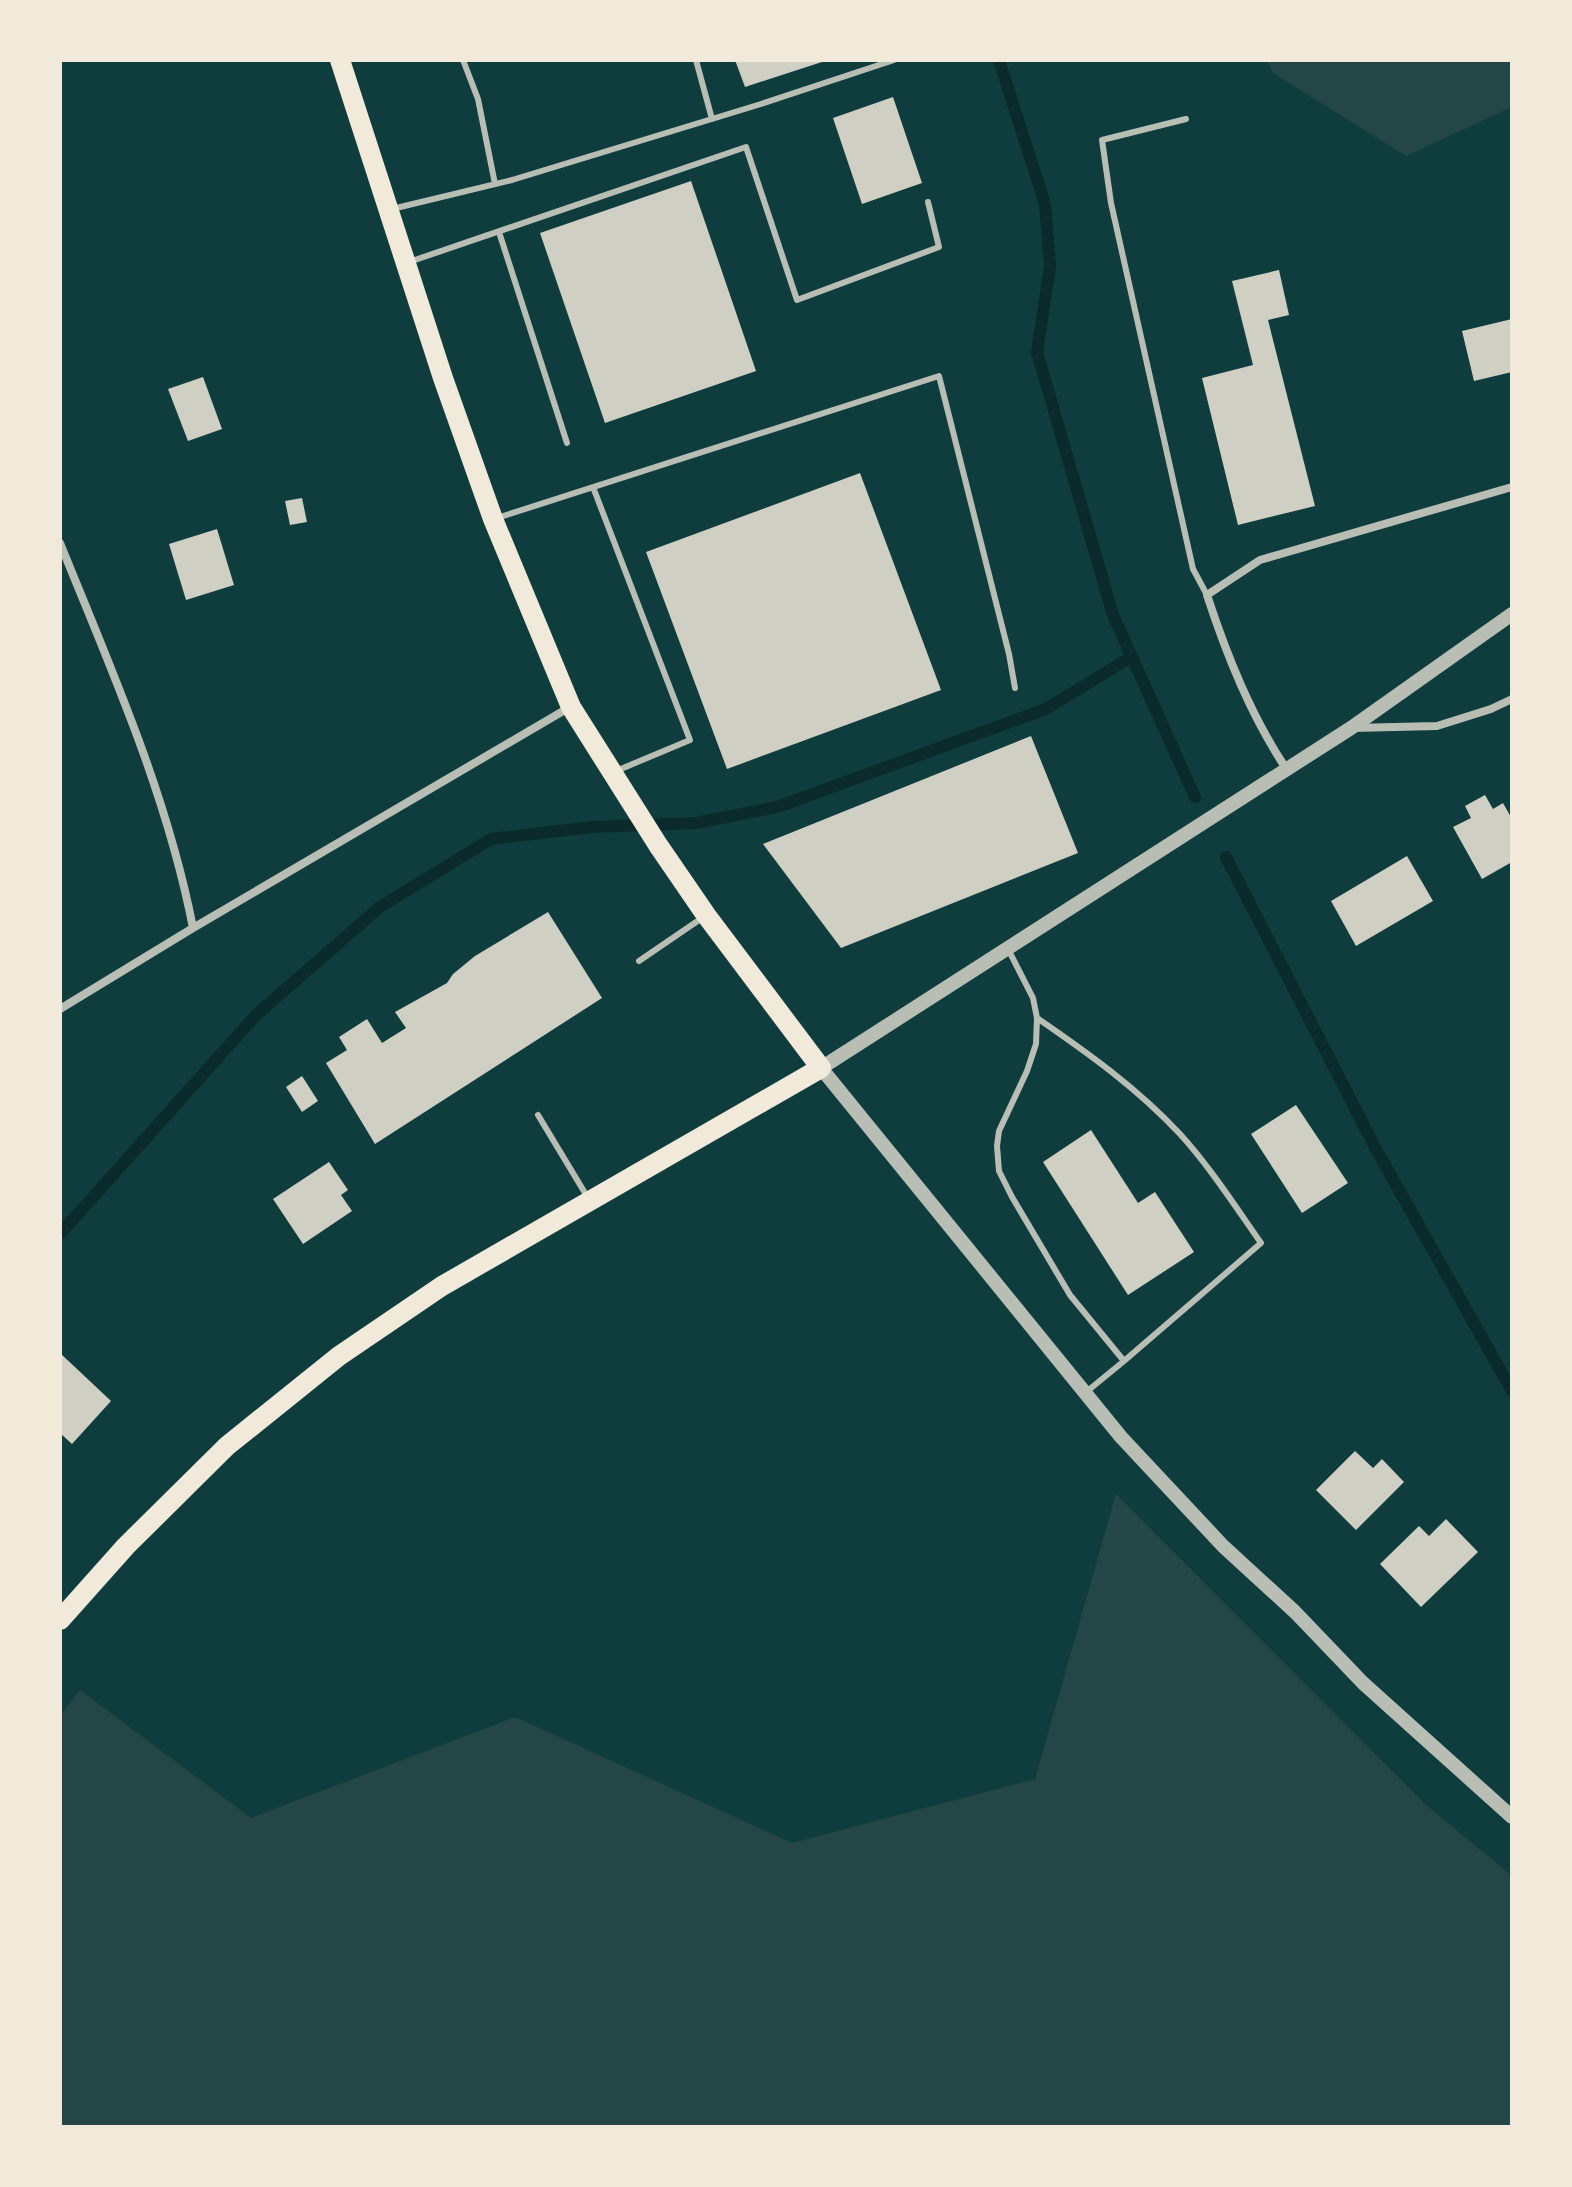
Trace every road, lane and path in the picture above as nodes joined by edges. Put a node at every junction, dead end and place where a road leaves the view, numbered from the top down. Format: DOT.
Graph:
graph roads {
  1 [pos="340,60"];
  2 [pos="463,60"];
  3 [pos="696,60"];
  4 [pos="894,60"];
  5 [pos="712,119"];
  6 [pos="1186,119"];
  7 [pos="495,184"];
  8 [pos="928,202"];
  9 [pos="388,209"];
  10 [pos="499,232"];
  11 [pos="406,263"];
  12 [pos="567,443"];
  13 [pos="593,487"];
  14 [pos="1512,487"];
  15 [pos="493,519"];
  16 [pos="60,543"];
  17 [pos="1207,595"];
  18 [pos="1512,614"];
  19 [pos="1015,688"];
  20 [pos="1512,699"];
  21 [pos="571,707"];
  22 [pos="1351,728"];
  23 [pos="1287,770"];
  24 [pos="613,773"];
  25 [pos="706,915"];
  26 [pos="193,928"];
  27 [pos="1008,949"];
  28 [pos="639,961"];
  29 [pos="60,1009"];
  30 [pos="1037,1018"];
  31 [pos="821,1068"];
  32 [pos="538,1115"];
  33 [pos="589,1201"];
  34 [pos="1124,1361"];
  35 [pos="1085,1393"];
  36 [pos="60,1620"];
  37 [pos="1512,1817"];
  1 -- 9 [label="main road"];
  2 -- 7 [label="lane"];
  3 -- 5 [label="lane"];
  4 -- 5 [label="lane"];
  5 -- 7 [label="lane"];
  6 -- 17 [label="lane"];
  7 -- 9 [label="lane"];
  8 -- 10 [label="lane"];
  9 -- 11 [label="main road"];
  10 -- 11 [label="lane"];
  10 -- 12 [label="lane"];
  11 -- 15 [label="main road"];
  13 -- 15 [label="lane"];
  13 -- 19 [label="lane"];
  13 -- 24 [label="lane"];
  14 -- 17 [label="street"];
  15 -- 21 [label="main road"];
  16 -- 26 [label="street"];
  17 -- 23 [label="street"];
  18 -- 22 [label="street"];
  20 -- 22 [label="street"];
  21 -- 24 [label="main road"];
  21 -- 26 [label="street"];
  22 -- 23 [label="street"];
  23 -- 27 [label="street"];
  24 -- 25 [label="main road"];
  25 -- 28 [label="lane"];
  25 -- 31 [label="main road"];
  26 -- 29 [label="street"];
  27 -- 30 [label="lane"];
  27 -- 31 [label="street"];
  30 -- 34 [label="lane"];
  30 -- 34 [label="lane"];
  31 -- 33 [label="main road"];
  31 -- 35 [label="street"];
  32 -- 33 [label="lane"];
  33 -- 36 [label="main road"];
  34 -- 35 [label="lane"];
  35 -- 37 [label="street"];
}
